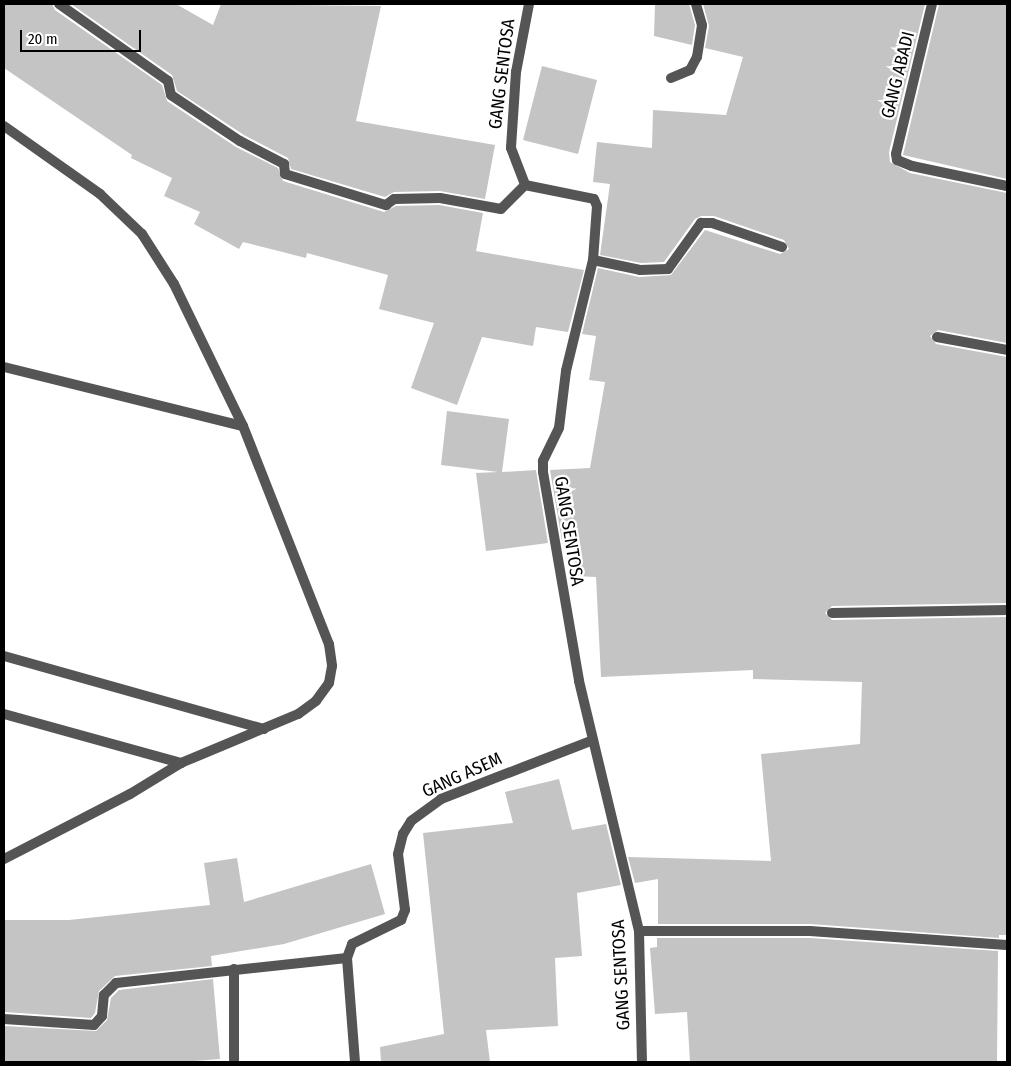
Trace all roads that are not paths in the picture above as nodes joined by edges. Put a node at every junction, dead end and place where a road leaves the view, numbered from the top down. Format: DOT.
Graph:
graph roads {
  1 [pos="59,4"];
  2 [pos="528,4"];
  3 [pos="696,4"];
  4 [pos="932,4"];
  5 [pos="671,78"];
  6 [pos="4,126"];
  7 [pos="525,185"];
  8 [pos="1007,186"];
  9 [pos="782,247"];
  10 [pos="593,260"];
  11 [pos="937,337"];
  12 [pos="1007,350"];
  13 [pos="4,367"];
  14 [pos="243,426"];
  15 [pos="1007,610"];
  16 [pos="832,612"];
  17 [pos="4,656"];
  18 [pos="4,714"];
  19 [pos="264,729"];
  20 [pos="593,740"];
  21 [pos="181,763"];
  22 [pos="4,859"];
  23 [pos="639,931"];
  24 [pos="1007,945"];
  25 [pos="347,958"];
  26 [pos="234,969"];
  27 [pos="4,1019"];
  28 [pos="234,1062"];
  29 [pos="356,1062"];
  30 [pos="642,1062"];
  1 -- 7 [label="street"];
  2 -- 7 [label="street, GANG SENTOSA"];
  3 -- 5 [label="street"];
  4 -- 8 [label="street, GANG ABADI"];
  6 -- 14 [label="street"];
  7 -- 10 [label="street, GANG SENTOSA"];
  9 -- 10 [label="street"];
  10 -- 20 [label="street, GANG SENTOSA"];
  11 -- 12 [label="street"];
  13 -- 14 [label="street"];
  14 -- 19 [label="street"];
  15 -- 16 [label="street"];
  17 -- 19 [label="street"];
  18 -- 21 [label="street"];
  19 -- 21 [label="street"];
  20 -- 23 [label="street, GANG SENTOSA"];
  20 -- 25 [label="street, GANG ASEM"];
  21 -- 22 [label="street"];
  23 -- 24 [label="street"];
  23 -- 30 [label="street, GANG SENTOSA"];
  25 -- 26 [label="street"];
  25 -- 29 [label="street"];
  26 -- 27 [label="street"];
  26 -- 28 [label="street"];
}
